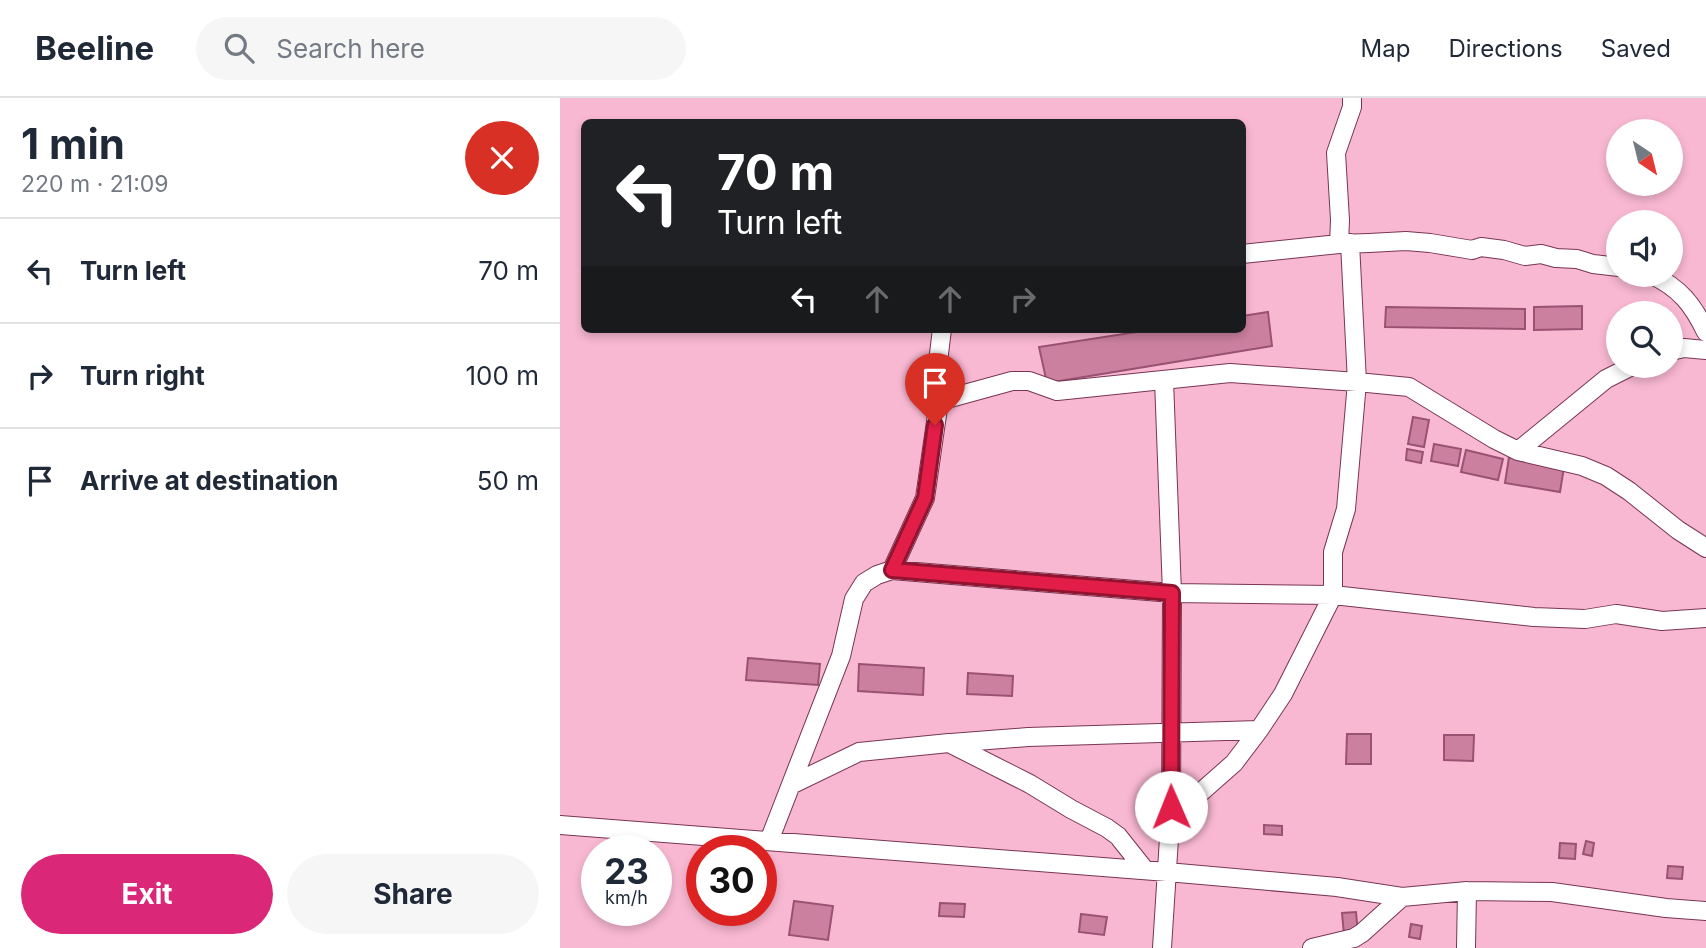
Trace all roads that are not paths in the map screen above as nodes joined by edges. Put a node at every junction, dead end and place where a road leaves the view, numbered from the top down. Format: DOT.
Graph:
graph roads {
  1 [pos="1352,98"];
  2 [pos="1344,243"];
  3 [pos="1246,254"];
  4 [pos="1606,266"];
  5 [pos="1673,287"];
  6 [pos="1706,332"];
  7 [pos="942,333"];
  8 [pos="1683,348"];
  9 [pos="1706,350"];
  10 [pos="1608,378"];
  11 [pos="1164,380"];
  12 [pos="1357,382"];
  13 [pos="939,401"];
  14 [pos="1518,451"];
  15 [pos="1706,548"];
  16 [pos="892,570"];
  17 [pos="1172,593"];
  18 [pos="1333,595"];
  19 [pos="1706,618"];
  20 [pos="1259,730"];
  21 [pos="1170,733"];
  22 [pos="949,743"];
  23 [pos="791,785"];
  24 [pos="1171,807"];
  25 [pos="560,825"];
  26 [pos="691,835"];
  27 [pos="771,835"];
  28 [pos="777,842"];
  29 [pos="1145,870"];
  30 [pos="1167,872"];
  31 [pos="1467,891"];
  32 [pos="1402,897"];
  33 [pos="1706,911"];
  34 [pos="1162,948"];
  35 [pos="1312,948"];
  36 [pos="1466,948"];
  1 -- 2 [label="street"];
  2 -- 3 [label="street"];
  2 -- 4 [label="street"];
  2 -- 12 [label="street"];
  5 -- 6 [label="street"];
  7 -- 13 [label="street"];
  8 -- 9 [label="street"];
  10 -- 14 [label="street"];
  11 -- 12 [label="street"];
  11 -- 13 [label="street"];
  11 -- 17 [label="street"];
  12 -- 14 [label="street"];
  12 -- 18 [label="street"];
  13 -- 16 [label="street"];
  14 -- 15 [label="street"];
  16 -- 17 [label="street"];
  16 -- 23 [label="street"];
  17 -- 18 [label="street"];
  17 -- 21 [label="street"];
  18 -- 19 [label="street"];
  18 -- 20 [label="street"];
  20 -- 21 [label="street"];
  20 -- 24 [label="street"];
  21 -- 22 [label="street"];
  21 -- 24 [label="street"];
  22 -- 23 [label="street"];
  22 -- 29 [label="street"];
  23 -- 27 [label="street"];
  24 -- 30 [label="street"];
  25 -- 26 [label="street"];
  28 -- 29 [label="street"];
  29 -- 30 [label="street"];
  30 -- 32 [label="street"];
  30 -- 34 [label="street"];
  31 -- 32 [label="street"];
  31 -- 33 [label="street"];
  31 -- 36 [label="street"];
  32 -- 35 [label="street"];
}
